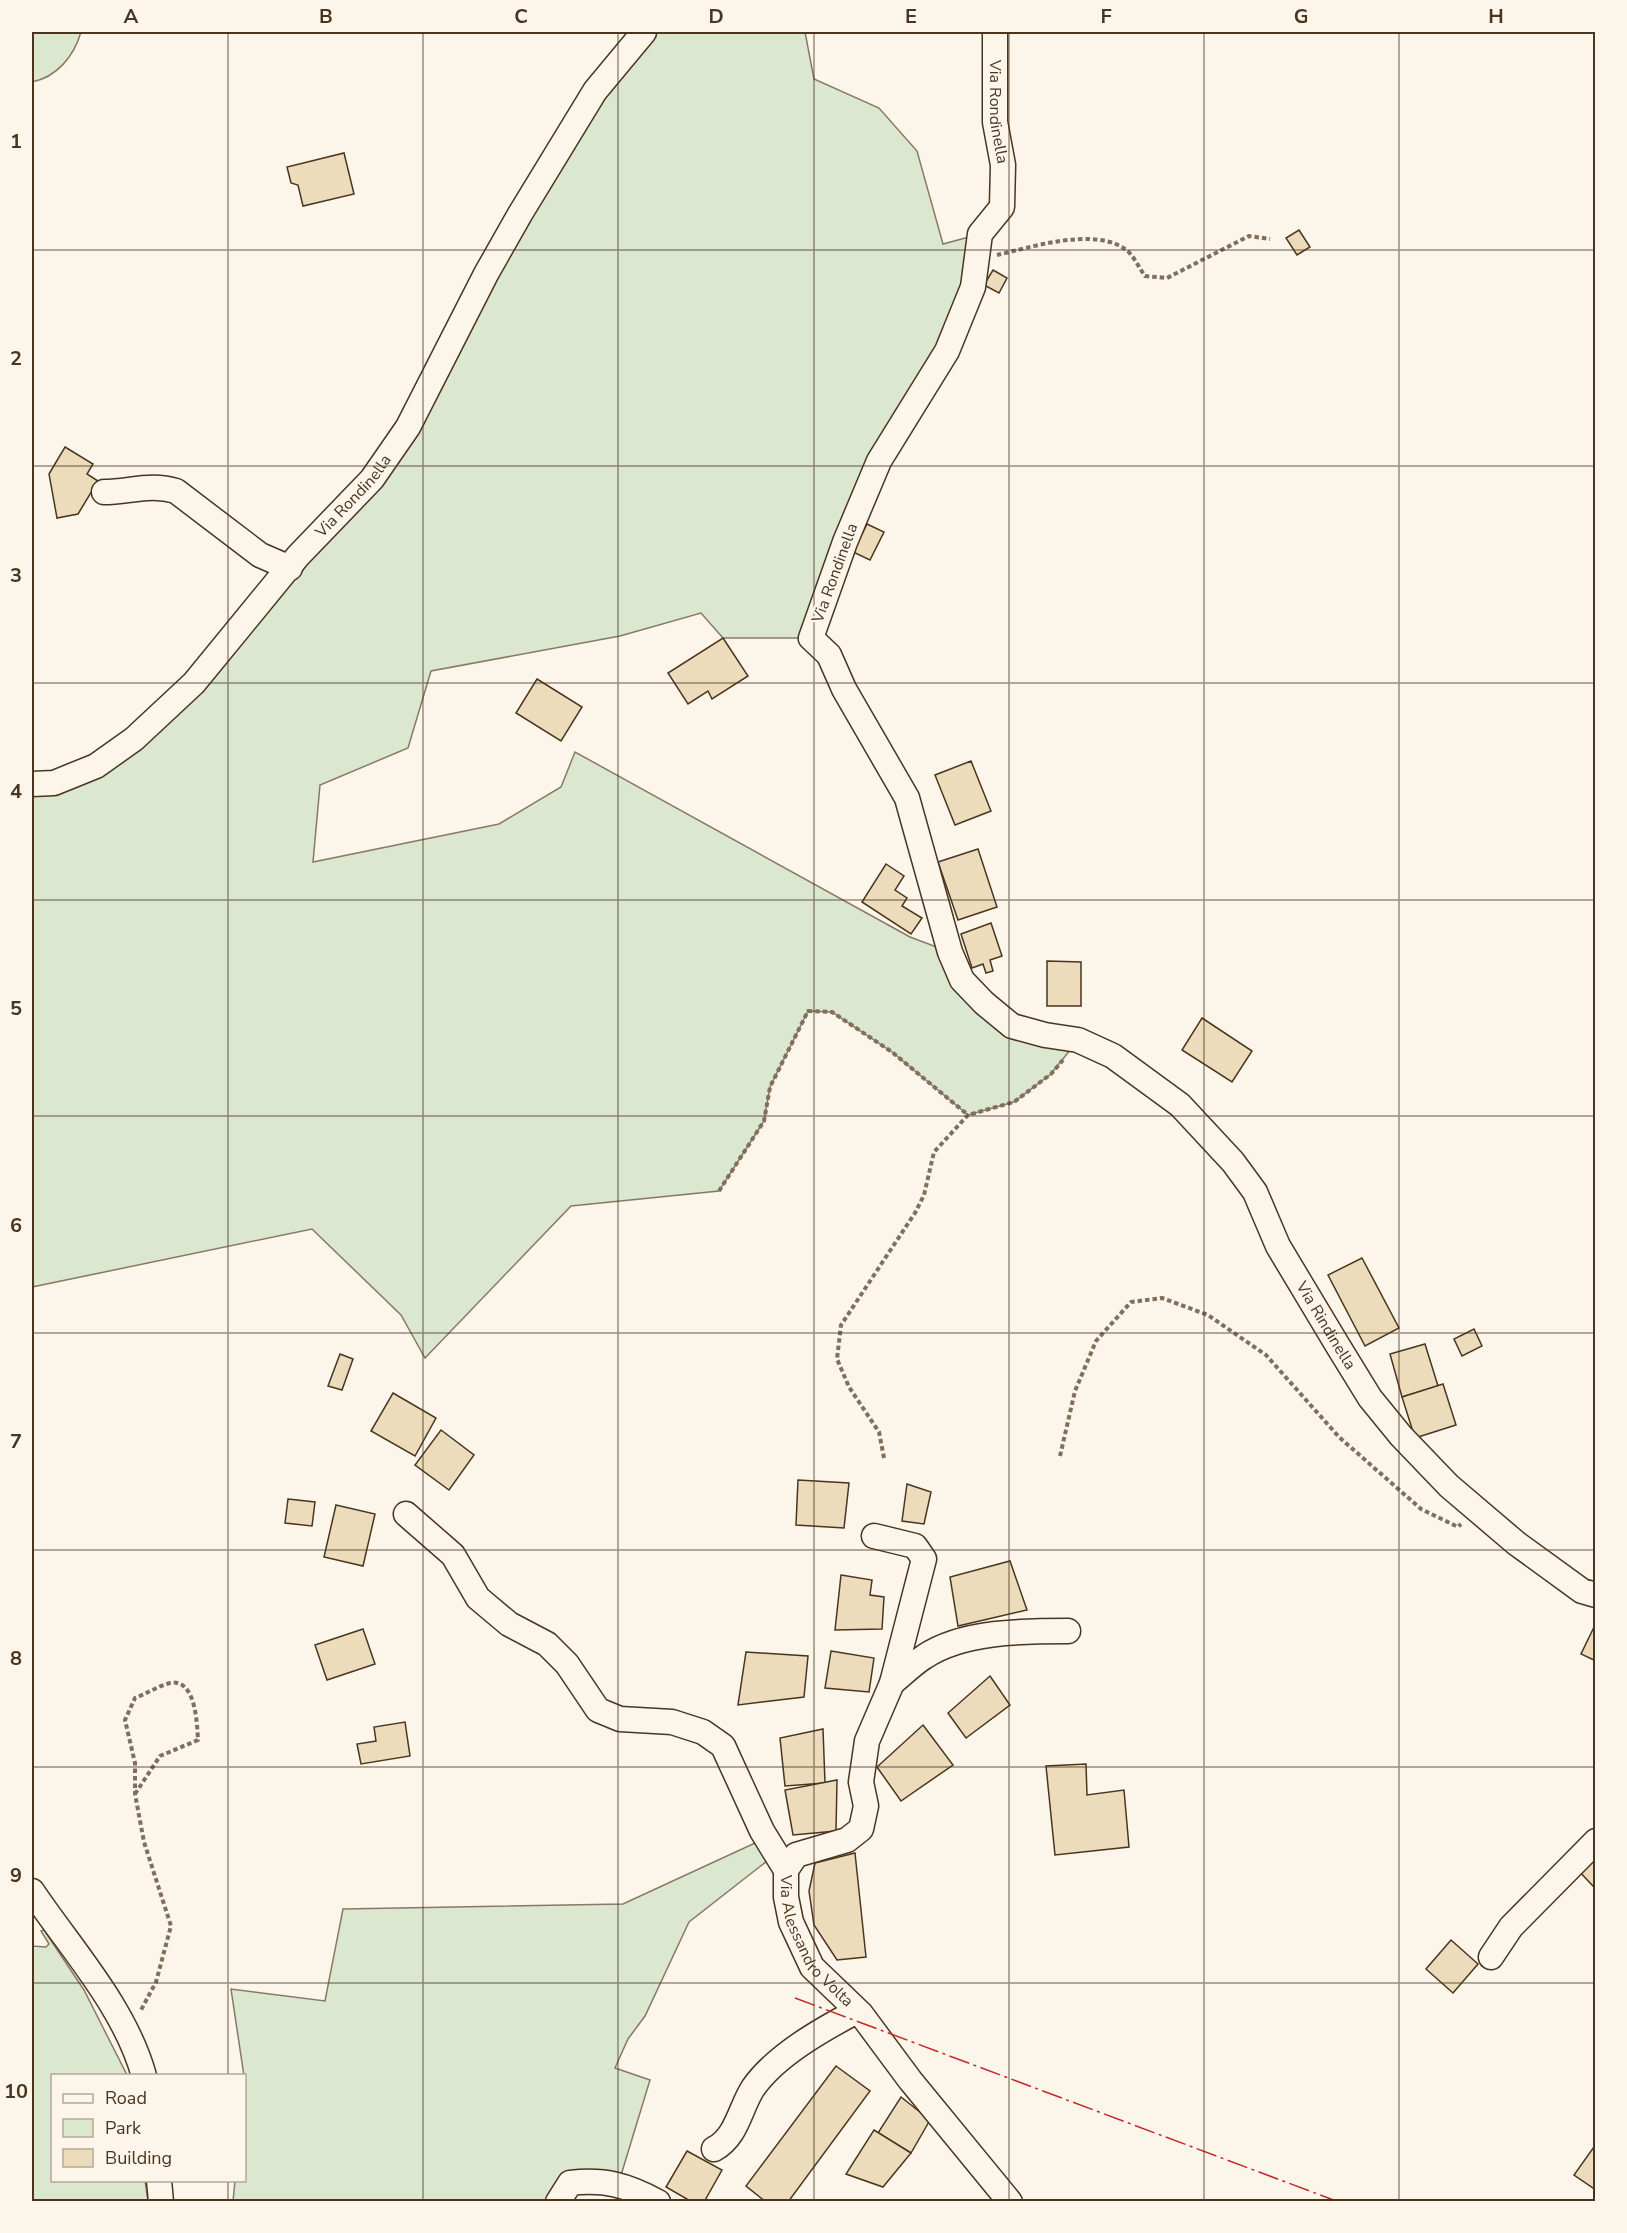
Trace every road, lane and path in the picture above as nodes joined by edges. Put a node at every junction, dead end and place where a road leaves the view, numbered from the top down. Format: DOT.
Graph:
graph roads {
  1 [pos="644,32"];
  2 [pos="995,32"];
  3 [pos="1270,239"];
  4 [pos="976,260"];
  5 [pos="104,492"];
  6 [pos="290,568"];
  7 [pos="32,784"];
  8 [pos="1078,1040"];
  9 [pos="968,1115"];
  10 [pos="719,1191"];
  11 [pos="1060,1456"];
  12 [pos="885,1458"];
  13 [pos="1476,1509"];
  14 [pos="406,1514"];
  15 [pos="874,1536"];
  16 [pos="1596,1595"];
  17 [pos="1068,1631"];
  18 [pos="892,1683"];
  19 [pos="135,1794"];
  20 [pos="1596,1841"];
  21 [pos="786,1870"];
  22 [pos="32,1891"];
  23 [pos="1491,1957"];
  24 [pos="857,2011"];
  25 [pos="125,2031"];
  26 [pos="144,2074"];
  27 [pos="714,2149"];
  28 [pos="159,2182"];
  29 [pos="161,2202"];
  30 [pos="558,2202"];
  31 [pos="658,2202"];
  32 [pos="1010,2202"];
  1 -- 6 [label="street, Via Rondinella"];
  2 -- 4 [label="street, Via Rondinella"];
  3 -- 4 [label="path"];
  4 -- 8 [label="street, Via Rondinella"];
  5 -- 6 [label="street"];
  6 -- 7 [label="street, Via Rondinella"];
  8 -- 9 [label="path"];
  8 -- 13 [label="street, Via Rindinella"];
  9 -- 10 [label="path"];
  9 -- 12 [label="path"];
  11 -- 13 [label="path"];
  13 -- 16 [label="street, Via Rindinella"];
  14 -- 21 [label="street"];
  15 -- 18 [label="street, Via Alessandro Volta"];
  17 -- 18 [label="street"];
  18 -- 21 [label="street, Via Alessandro Volta"];
  19 -- 19 [label="path"];
  19 -- 25 [label="path"];
  20 -- 23 [label="street"];
  21 -- 24 [label="street, Via Alessandro Volta"];
  22 -- 25 [label="street"];
  24 -- 27 [label="street"];
  24 -- 32 [label="street, Via Alessandro Volta"];
  25 -- 26 [label="street"];
  28 -- 29 [label="street"];
  30 -- 31 [label="street"];
}
